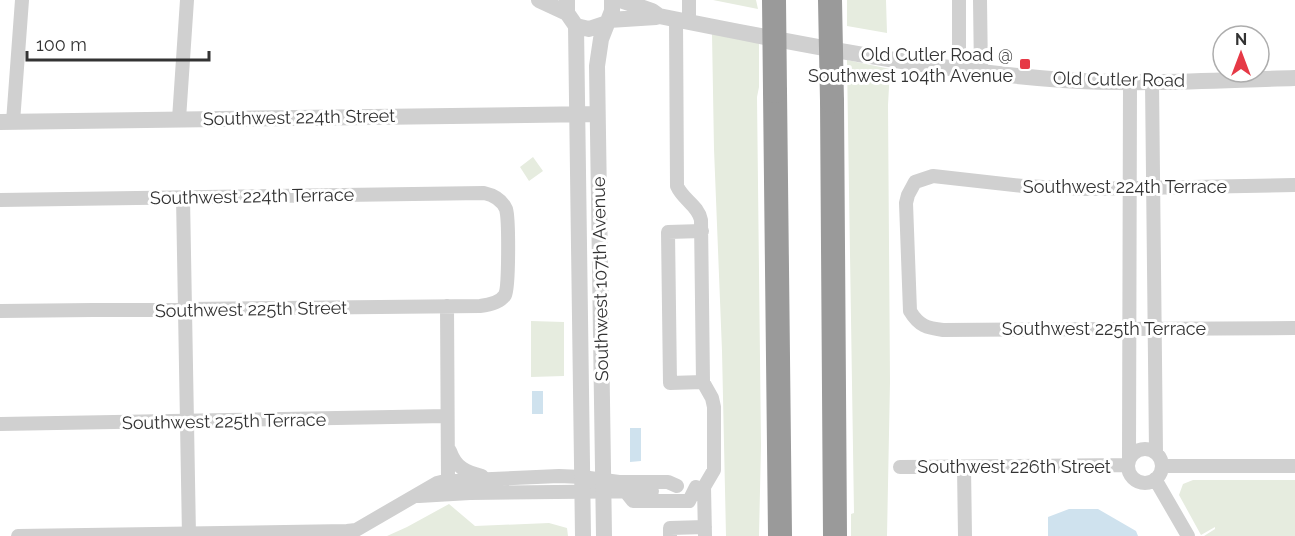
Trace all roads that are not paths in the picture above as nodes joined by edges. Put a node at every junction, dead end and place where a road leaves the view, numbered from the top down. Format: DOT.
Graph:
graph roads {
  1 [pos="22,0"];
  2 [pos="187,0"];
  3 [pos="539,0"];
  4 [pos="612,0"];
  5 [pos="620,0"];
  6 [pos="689,0"];
  7 [pos="774,0"];
  8 [pos="830,0"];
  9 [pos="959,4"];
  10 [pos="980,4"];
  11 [pos="570,13"];
  12 [pos="659,16"];
  13 [pos="683,21"];
  14 [pos="608,22"];
  15 [pos="959,70"];
  16 [pos="981,73"];
  17 [pos="1295,78"];
  18 [pos="1130,82"];
  19 [pos="1152,82"];
  20 [pos="577,114"];
  21 [pos="597,114"];
  22 [pos="179,119"];
  23 [pos="7,122"];
  24 [pos="1295,185"];
  25 [pos="1153,188"];
  26 [pos="1130,189"];
  27 [pos="183,197"];
  28 [pos="0,200"];
  29 [pos="702,231"];
  30 [pos="501,299"];
  31 [pos="447,306"];
  32 [pos="186,310"];
  33 [pos="0,311"];
  34 [pos="916,321"];
  35 [pos="1131,328"];
  36 [pos="1155,328"];
  37 [pos="1295,328"];
  38 [pos="704,382"];
  39 [pos="447,416"];
  40 [pos="188,422"];
  41 [pos="0,424"];
  42 [pos="448,446"];
  43 [pos="1156,452"];
  44 [pos="1128,461"];
  45 [pos="1162,465"];
  46 [pos="964,466"];
  47 [pos="1295,466"];
  48 [pos="900,467"];
  49 [pos="496,479"];
  50 [pos="1155,479"];
  51 [pos="453,480"];
  52 [pos="593,484"];
  53 [pos="677,486"];
  54 [pos="700,487"];
  55 [pos="625,491"];
  56 [pos="470,493"];
  57 [pos="417,496"];
  58 [pos="705,532"];
  59 [pos="189,535"];
  60 [pos="18,536"];
  61 [pos="583,536"];
  62 [pos="604,536"];
  63 [pos="670,536"];
  64 [pos="780,536"];
  65 [pos="835,536"];
  66 [pos="965,536"];
  67 [pos="1188,536"];
  1 -- 23 [label="street"];
  2 -- 22 [label="street"];
  3 -- 11 [label="street"];
  4 -- 14 [label="street, Southwest 107th Avenue"];
  5 -- 12 [label="street, Old Cutler Road"];
  6 -- 13 [label="street"];
  7 -- 64 [label="highway, bridge"];
  8 -- 65 [label="highway, bridge"];
  9 -- 10 [label="street"];
  9 -- 15 [label="street"];
  10 -- 16 [label="street"];
  11 -- 14 [label="street, Old Cutler Road"];
  11 -- 20 [label="street, Southwest 107th Avenue"];
  12 -- 13 [label="street, Old Cutler Road"];
  12 -- 14 [label="street, Old Cutler Road"];
  13 -- 15 [label="street, Old Cutler Road"];
  13 -- 29 [label="street"];
  14 -- 21 [label="street, Southwest 107th Avenue"];
  15 -- 16 [label="street, Old Cutler Road"];
  16 -- 18 [label="street, Old Cutler Road"];
  17 -- 19 [label="street, Old Cutler Road"];
  18 -- 19 [label="street, Old Cutler Road"];
  18 -- 26 [label="street"];
  19 -- 25 [label="street"];
  20 -- 21 [label="street, Southwest 224th Street"];
  20 -- 22 [label="street, Southwest 224th Street"];
  20 -- 52 [label="street, Southwest 107th Avenue"];
  21 -- 52 [label="street, Southwest 107th Avenue"];
  22 -- 23 [label="street, Southwest 224th Street"];
  24 -- 25 [label="street, Southwest 224th Terrace"];
  25 -- 26 [label="street, Southwest 224th Terrace"];
  25 -- 36 [label="street"];
  26 -- 34 [label="street, Southwest 224th Terrace"];
  26 -- 35 [label="street"];
  27 -- 28 [label="street, Southwest 224th Terrace"];
  27 -- 30 [label="street, Southwest 224th Terrace"];
  27 -- 32 [label="street"];
  29 -- 38 [label="street"];
  29 -- 38 [label="street"];
  30 -- 31 [label="street, Southwest 225th Street"];
  31 -- 32 [label="street, Southwest 225th Street"];
  31 -- 39 [label="street"];
  32 -- 33 [label="street, Southwest 225th Street"];
  32 -- 40 [label="street"];
  34 -- 35 [label="street, Southwest 225th Terrace"];
  35 -- 36 [label="street, Southwest 225th Terrace"];
  35 -- 44 [label="street"];
  36 -- 37 [label="street, Southwest 225th Terrace"];
  36 -- 43 [label="street"];
  38 -- 54 [label="street"];
  39 -- 40 [label="street, Southwest 225th Terrace"];
  39 -- 42 [label="street"];
  40 -- 41 [label="street, Southwest 225th Terrace"];
  40 -- 59 [label="street"];
  42 -- 49 [label="street"];
  42 -- 51 [label="street"];
  43 -- 44 [label="street"];
  43 -- 45 [label="street"];
  44 -- 46 [label="street, Southwest 226th Street"];
  44 -- 50 [label="street"];
  45 -- 47 [label="street"];
  45 -- 50 [label="street"];
  46 -- 48 [label="street, Southwest 226th Street"];
  46 -- 66 [label="street"];
  49 -- 51 [label="street"];
  49 -- 52 [label="street"];
  50 -- 67 [label="street"];
  51 -- 56 [label="street"];
  51 -- 57 [label="street"];
  52 -- 53 [label="street"];
  52 -- 55 [label="street"];
  52 -- 56 [label="street"];
  52 -- 61 [label="street, Southwest 107th Avenue"];
  52 -- 62 [label="street, Southwest 107th Avenue"];
  53 -- 54 [label="street"];
  53 -- 55 [label="street"];
  54 -- 55 [label="street"];
  54 -- 58 [label="street"];
  56 -- 57 [label="street"];
  57 -- 59 [label="street"];
  58 -- 63 [label="street"];
  59 -- 60 [label="street"];
}
